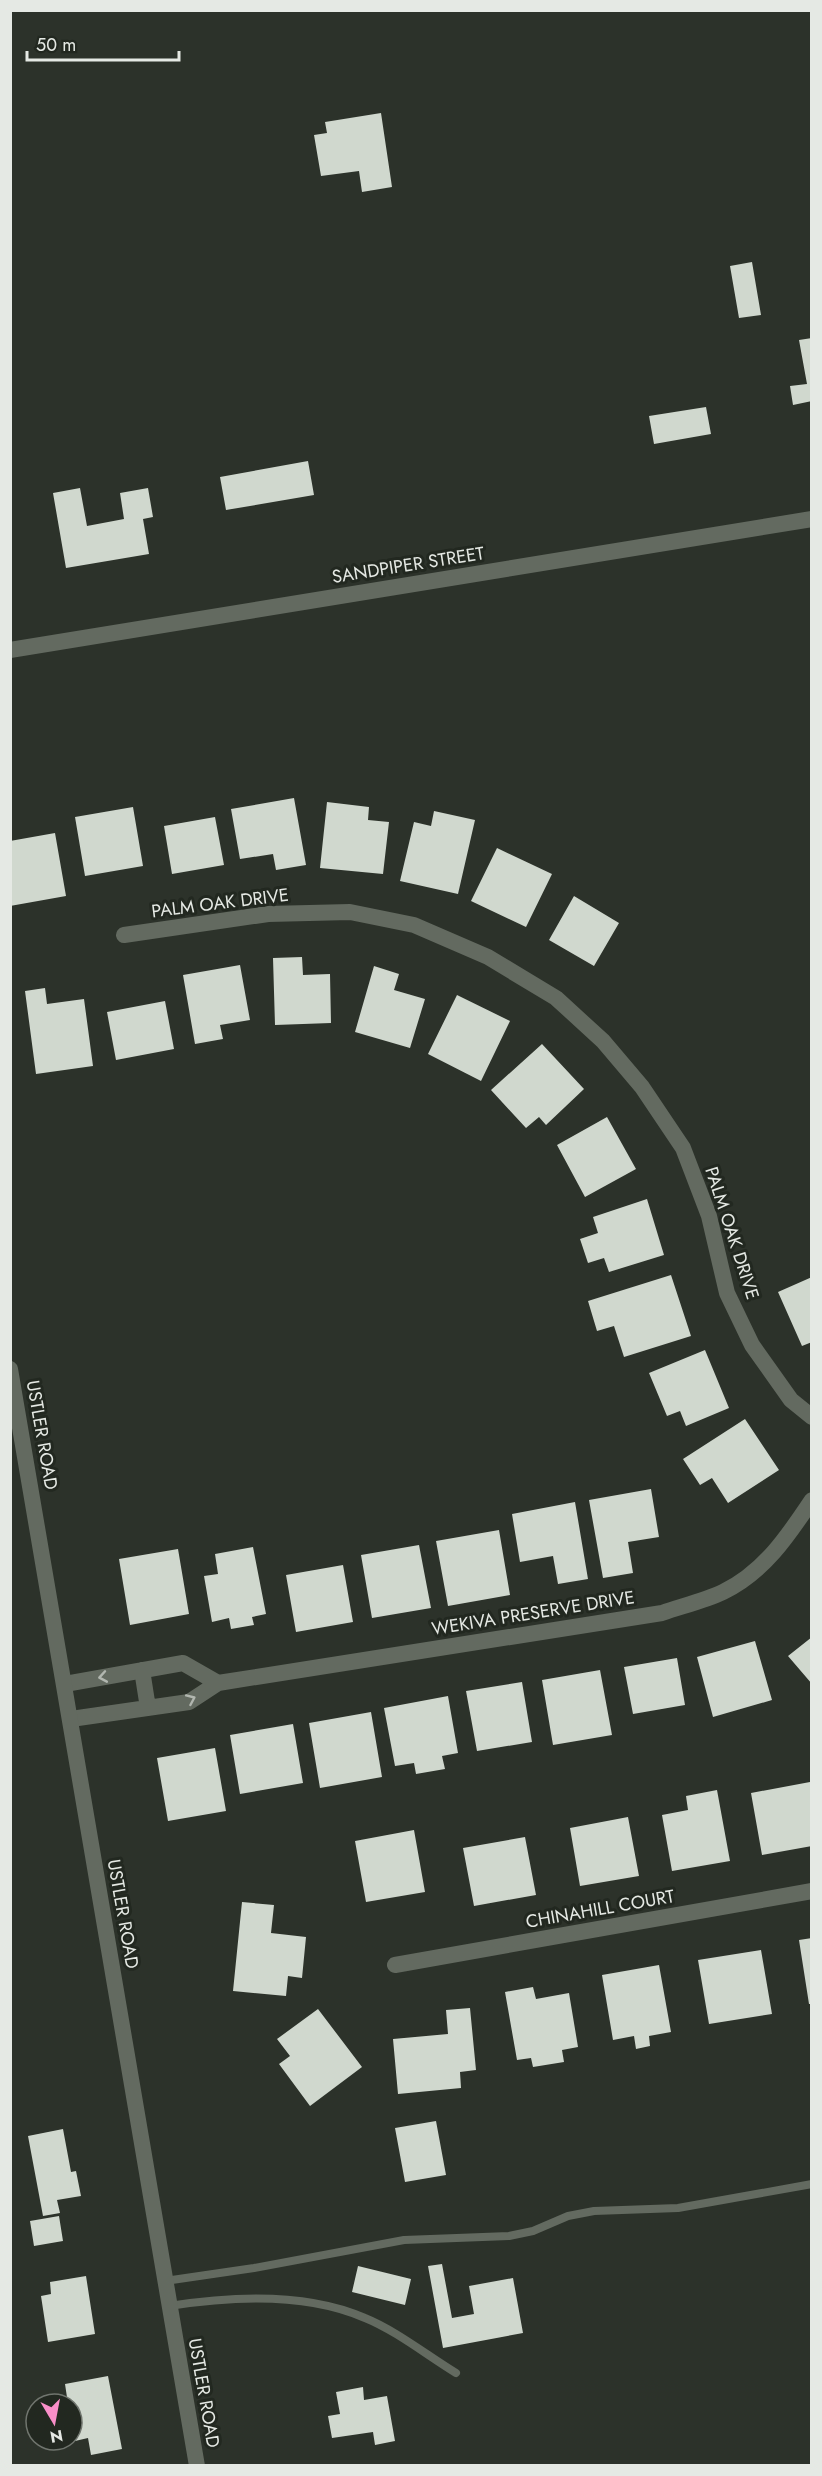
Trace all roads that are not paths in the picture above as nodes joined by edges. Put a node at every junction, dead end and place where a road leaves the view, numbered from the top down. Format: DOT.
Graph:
graph roads {
  1 [pos="812,519"];
  2 [pos="10,650"];
  3 [pos="124,936"];
  4 [pos="10,1369"];
  5 [pos="812,1417"];
  6 [pos="812,1500"];
  7 [pos="142,1670"];
  8 [pos="218,1683"];
  9 [pos="65,1684"];
  10 [pos="148,1708"];
  11 [pos="71,1719"];
  12 [pos="812,1891"];
  13 [pos="395,1965"];
  14 [pos="812,2184"];
  15 [pos="165,2281"];
  16 [pos="169,2306"];
  17 [pos="456,2373"];
  18 [pos="197,2466"];
  1 -- 2 [label="street, SANDPIPER STREET"];
  3 -- 5 [label="street, PALM OAK DRIVE"];
  4 -- 9 [label="street, USTLER ROAD"];
  6 -- 8 [label="street, WEKIVA PRESERVE DRIVE"];
  7 -- 8 [label="street"];
  7 -- 9 [label="street, one-way"];
  7 -- 10 [label="street"];
  10 -- 8 [label="street, WEKIVA PRESERVE DRIVE, one-way"];
  9 -- 11 [label="street, USTLER ROAD"];
  10 -- 11 [label="street, WEKIVA PRESERVE DRIVE"];
  11 -- 15 [label="street, USTLER ROAD"];
  12 -- 13 [label="street, CHINAHILL COURT"];
  14 -- 15 [label="lane"];
  15 -- 16 [label="street, USTLER ROAD"];
  16 -- 17 [label="lane"];
  16 -- 18 [label="street, USTLER ROAD"];
}
